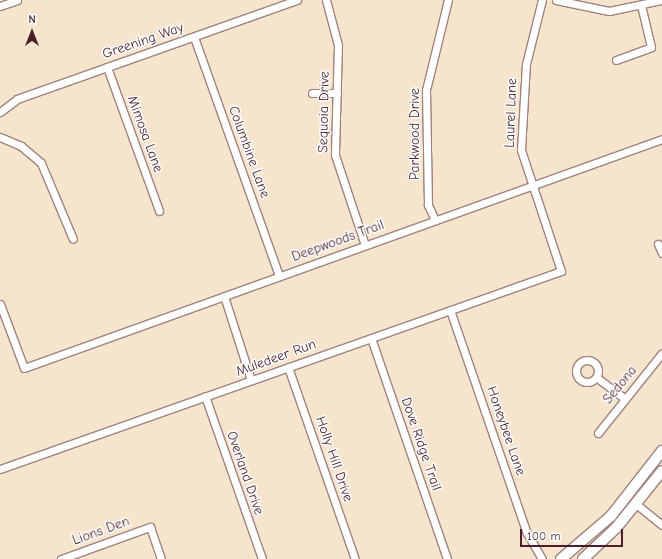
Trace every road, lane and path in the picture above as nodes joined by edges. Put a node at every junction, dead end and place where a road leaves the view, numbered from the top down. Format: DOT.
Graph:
graph roads {
  1 [pos="17,0"];
  2 [pos="297,0"];
  3 [pos="326,0"];
  4 [pos="448,0"];
  5 [pos="542,0"];
  6 [pos="556,0"];
  7 [pos="661,0"];
  8 [pos="641,5"];
  9 [pos="0,6"];
  10 [pos="194,37"];
  11 [pos="616,60"];
  12 [pos="107,67"];
  13 [pos="312,93"];
  14 [pos="337,93"];
  15 [pos="0,112"];
  16 [pos="0,137"];
  17 [pos="662,139"];
  18 [pos="532,186"];
  19 [pos="159,211"];
  20 [pos="435,220"];
  21 [pos="73,239"];
  22 [pos="658,244"];
  23 [pos="364,246"];
  24 [pos="662,253"];
  25 [pos="561,271"];
  26 [pos="279,276"];
  27 [pos="224,296"];
  28 [pos="0,304"];
  29 [pos="450,310"];
  30 [pos="371,338"];
  31 [pos="662,353"];
  32 [pos="288,367"];
  33 [pos="596,377"];
  34 [pos="251,380"];
  35 [pos="205,396"];
  36 [pos="625,399"];
  37 [pos="598,433"];
  38 [pos="662,451"];
  39 [pos="0,469"];
  40 [pos="662,471"];
  41 [pos="636,504"];
  42 [pos="662,525"];
  43 [pos="61,559"];
  44 [pos="160,559"];
  45 [pos="262,559"];
  46 [pos="355,559"];
  47 [pos="447,559"];
  48 [pos="542,559"];
  49 [pos="561,559"];
  50 [pos="583,559"];
  1 -- 9 [label="street"];
  2 -- 10 [label="street, Greening Way"];
  3 -- 14 [label="street, Sequoia Drive"];
  4 -- 20 [label="street, Parkwood Drive"];
  5 -- 18 [label="street, Laurel Lane"];
  6 -- 8 [label="street"];
  7 -- 8 [label="street"];
  8 -- 11 [label="street"];
  10 -- 12 [label="street, Greening Way"];
  10 -- 26 [label="street, Columbine Lane"];
  12 -- 15 [label="street, Greening Way"];
  12 -- 19 [label="street, Mimosa Lane"];
  13 -- 14 [label="street"];
  14 -- 23 [label="street, Sequoia Drive"];
  16 -- 21 [label="street"];
  17 -- 18 [label="street, Deepwoods Trail"];
  18 -- 20 [label="street, Deepwoods Trail"];
  18 -- 25 [label="street, Laurel Lane"];
  20 -- 23 [label="street, Deepwoods Trail"];
  22 -- 24 [label="street"];
  23 -- 26 [label="street, Deepwoods Trail"];
  25 -- 29 [label="street, Muledeer Run"];
  26 -- 27 [label="street, Deepwoods Trail"];
  27 -- 28 [label="street, Deepwoods Trail"];
  27 -- 34 [label="street"];
  29 -- 30 [label="street, Muledeer Run"];
  29 -- 48 [label="street, Honeybee Lane"];
  30 -- 32 [label="street, Muledeer Run"];
  30 -- 47 [label="street, Dove Ridge Trail"];
  31 -- 36 [label="street, Sedona"];
  32 -- 34 [label="street, Muledeer Run"];
  32 -- 46 [label="street, Holly Hill Drive"];
  33 -- 36 [label="street"];
  34 -- 35 [label="street, Muledeer Run"];
  35 -- 39 [label="street, Muledeer Run"];
  35 -- 45 [label="street, Overland Drive"];
  36 -- 37 [label="street, Sedona"];
  38 -- 49 [label="main road"];
  40 -- 41 [label="main road"];
  41 -- 42 [label="street"];
  41 -- 50 [label="main road"];
  43 -- 44 [label="street, Lions Den"];
}
